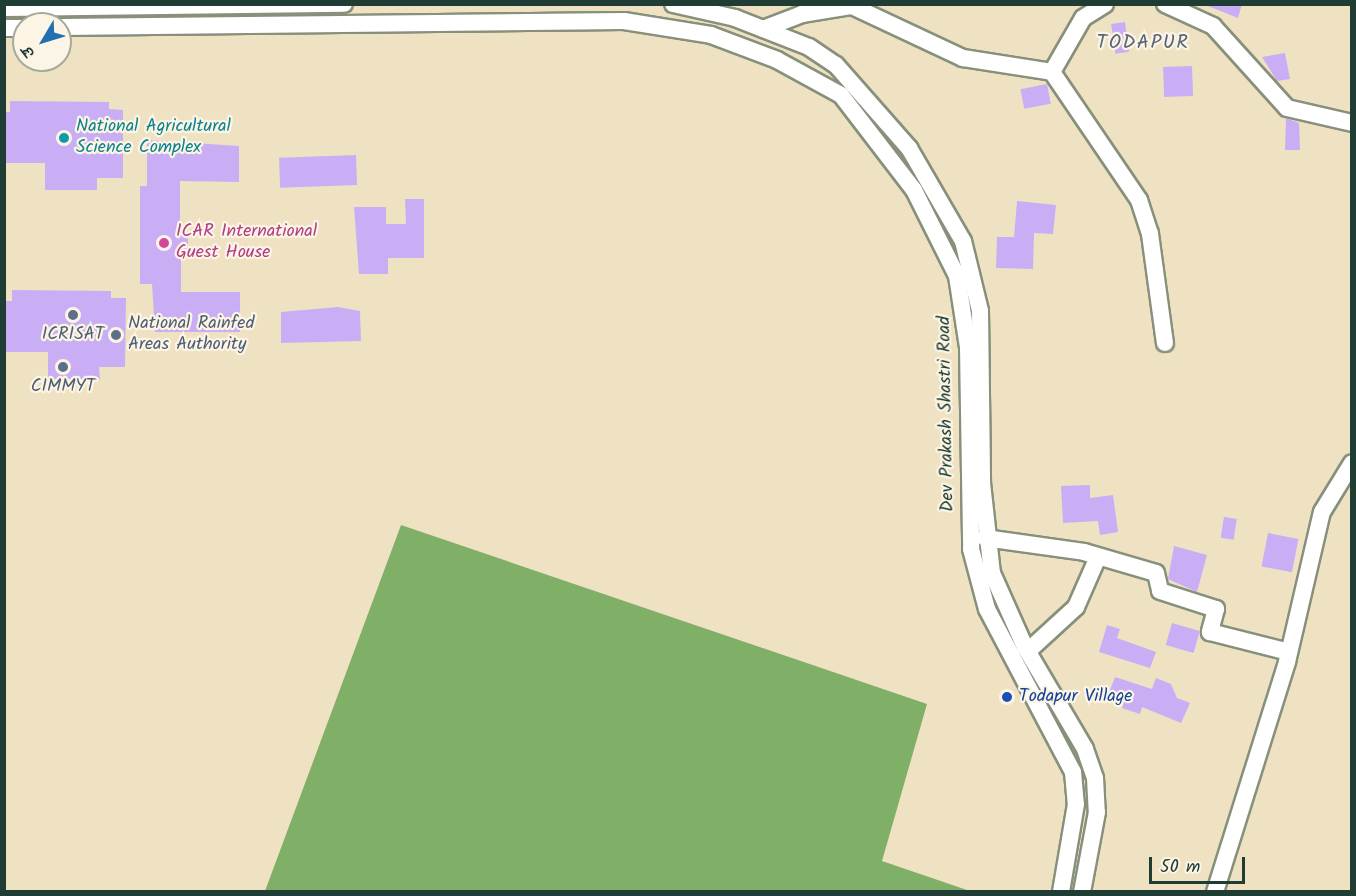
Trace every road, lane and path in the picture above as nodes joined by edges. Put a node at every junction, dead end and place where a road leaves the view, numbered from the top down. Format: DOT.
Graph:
graph roads {
  1 [pos="344,4"];
  2 [pos="673,4"];
  3 [pos="1105,4"];
  4 [pos="1165,4"];
  5 [pos="316,5"];
  6 [pos="852,5"];
  7 [pos="4,8"];
  8 [pos="72,27"];
  9 [pos="758,27"];
  10 [pos="744,46"];
  11 [pos="1052,72"];
  12 [pos="1352,123"];
  13 [pos="1166,343"];
  14 [pos="1352,463"];
  15 [pos="985,538"];
  16 [pos="1098,557"];
  17 [pos="1028,651"];
  18 [pos="1289,652"];
  19 [pos="1061,891"];
  20 [pos="1082,891"];
  21 [pos="1215,891"];
  1 -- 5 [label="street"];
  2 -- 9 [label="street, Dev Prakash Shastri Road"];
  3 -- 11 [label="street"];
  4 -- 12 [label="street"];
  5 -- 7 [label="street"];
  6 -- 9 [label="street"];
  6 -- 11 [label="street"];
  8 -- 10 [label="street, Dev Prakash Shastri Road"];
  9 -- 10 [label="street"];
  9 -- 15 [label="street, Dev Prakash Shastri Road"];
  10 -- 19 [label="street, Dev Prakash Shastri Road"];
  11 -- 13 [label="street"];
  14 -- 18 [label="street"];
  15 -- 16 [label="street"];
  15 -- 17 [label="street, Dev Prakash Shastri Road"];
  16 -- 17 [label="street"];
  16 -- 18 [label="street"];
  17 -- 20 [label="street, Dev Prakash Shastri Road"];
  18 -- 21 [label="street"];
}
